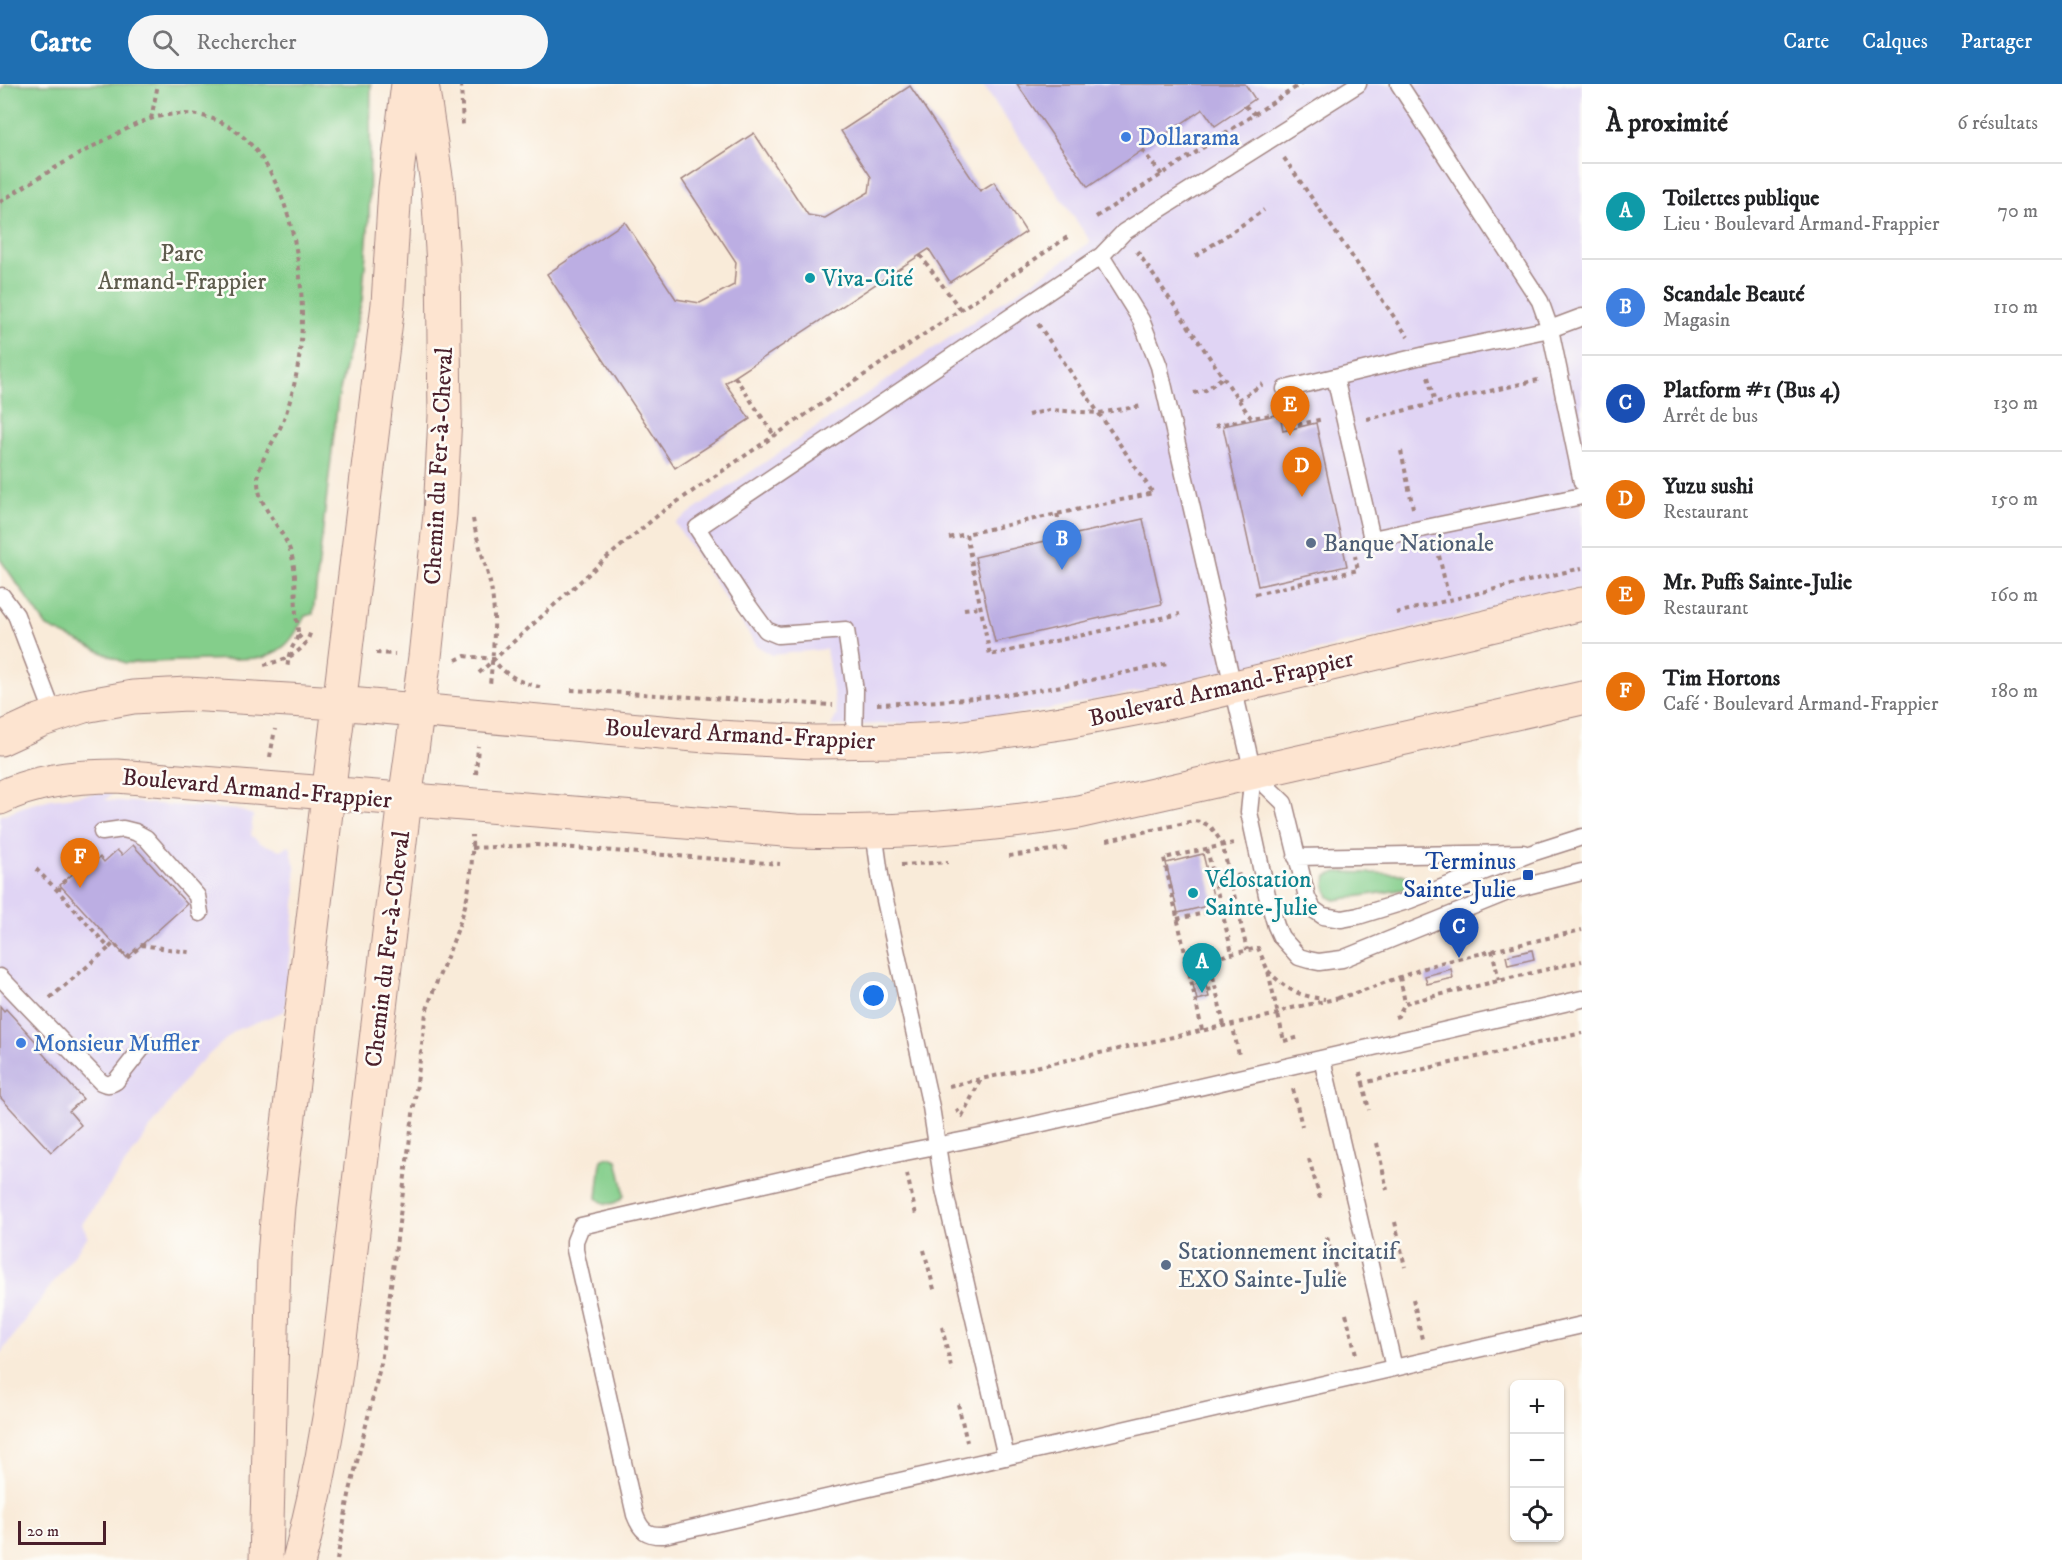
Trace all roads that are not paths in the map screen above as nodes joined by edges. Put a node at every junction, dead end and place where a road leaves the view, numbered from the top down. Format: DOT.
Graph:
graph roads {
  1 [pos="408,84"];
  2 [pos="422,84"];
  3 [pos="1358,84"];
  4 [pos="1399,84"];
  5 [pos="1101,256"];
  6 [pos="1582,317"];
  7 [pos="1550,329"];
  8 [pos="1335,377"];
  9 [pos="1285,389"];
  10 [pos="1582,482"];
  11 [pos="1582,496"];
  12 [pos="1,596"];
  13 [pos="1582,604"];
  14 [pos="1234,686"];
  15 [pos="1582,698"];
  16 [pos="338,703"];
  17 [pos="417,710"];
  18 [pos="54,715"];
  19 [pos="0,739"];
  20 [pos="854,742"];
  21 [pos="1253,773"];
  22 [pos="328,794"];
  23 [pos="0,798"];
  24 [pos="405,800"];
  25 [pos="874,831"];
  26 [pos="102,832"];
  27 [pos="1582,837"];
  28 [pos="1532,853"];
  29 [pos="1296,857"];
  30 [pos="1582,872"];
  31 [pos="200,913"];
  32 [pos="0,977"];
  33 [pos="1582,999"];
  34 [pos="146,1043"];
  35 [pos="1322,1059"];
  36 [pos="937,1146"];
  37 [pos="1582,1325"];
  38 [pos="1394,1368"];
  39 [pos="1006,1457"];
  40 [pos="266,1560"];
  41 [pos="298,1560"];
  1 -- 16 [label="street"];
  2 -- 17 [label="street, Chemin du Fer-à-Cheval"];
  3 -- 5 [label="lane"];
  4 -- 7 [label="lane"];
  5 -- 14 [label="lane"];
  5 -- 20 [label="lane"];
  6 -- 7 [label="lane"];
  7 -- 8 [label="lane"];
  7 -- 10 [label="lane"];
  8 -- 9 [label="lane"];
  8 -- 11 [label="lane"];
  12 -- 18 [label="lane"];
  13 -- 14 [label="street, Boulevard Armand-Frappier"];
  14 -- 20 [label="street, Boulevard Armand-Frappier"];
  14 -- 21 [label="lane"];
  15 -- 21 [label="street, Boulevard Armand-Frappier"];
  16 -- 17 [label="street, Boulevard Armand-Frappier"];
  16 -- 18 [label="street, Boulevard Armand-Frappier"];
  16 -- 22 [label="street"];
  17 -- 20 [label="street, Boulevard Armand-Frappier"];
  17 -- 24 [label="street, Chemin du Fer-à-Cheval"];
  18 -- 19 [label="street, Boulevard Armand-Frappier"];
  21 -- 25 [label="street, Boulevard Armand-Frappier"];
  21 -- 29 [label="lane"];
  21 -- 30 [label="lane"];
  22 -- 23 [label="street, Boulevard Armand-Frappier"];
  22 -- 24 [label="street, Boulevard Armand-Frappier"];
  22 -- 40 [label="street"];
  24 -- 25 [label="street, Boulevard Armand-Frappier"];
  24 -- 41 [label="street, Chemin du Fer-à-Cheval"];
  25 -- 36 [label="lane"];
  26 -- 31 [label="lane"];
  27 -- 28 [label="lane"];
  28 -- 29 [label="lane"];
  28 -- 29 [label="lane"];
  32 -- 34 [label="lane"];
  33 -- 35 [label="lane"];
  35 -- 36 [label="lane"];
  35 -- 38 [label="lane"];
  36 -- 39 [label="lane"];
  36 -- 39 [label="lane"];
  37 -- 38 [label="lane"];
  38 -- 39 [label="lane"];
}
